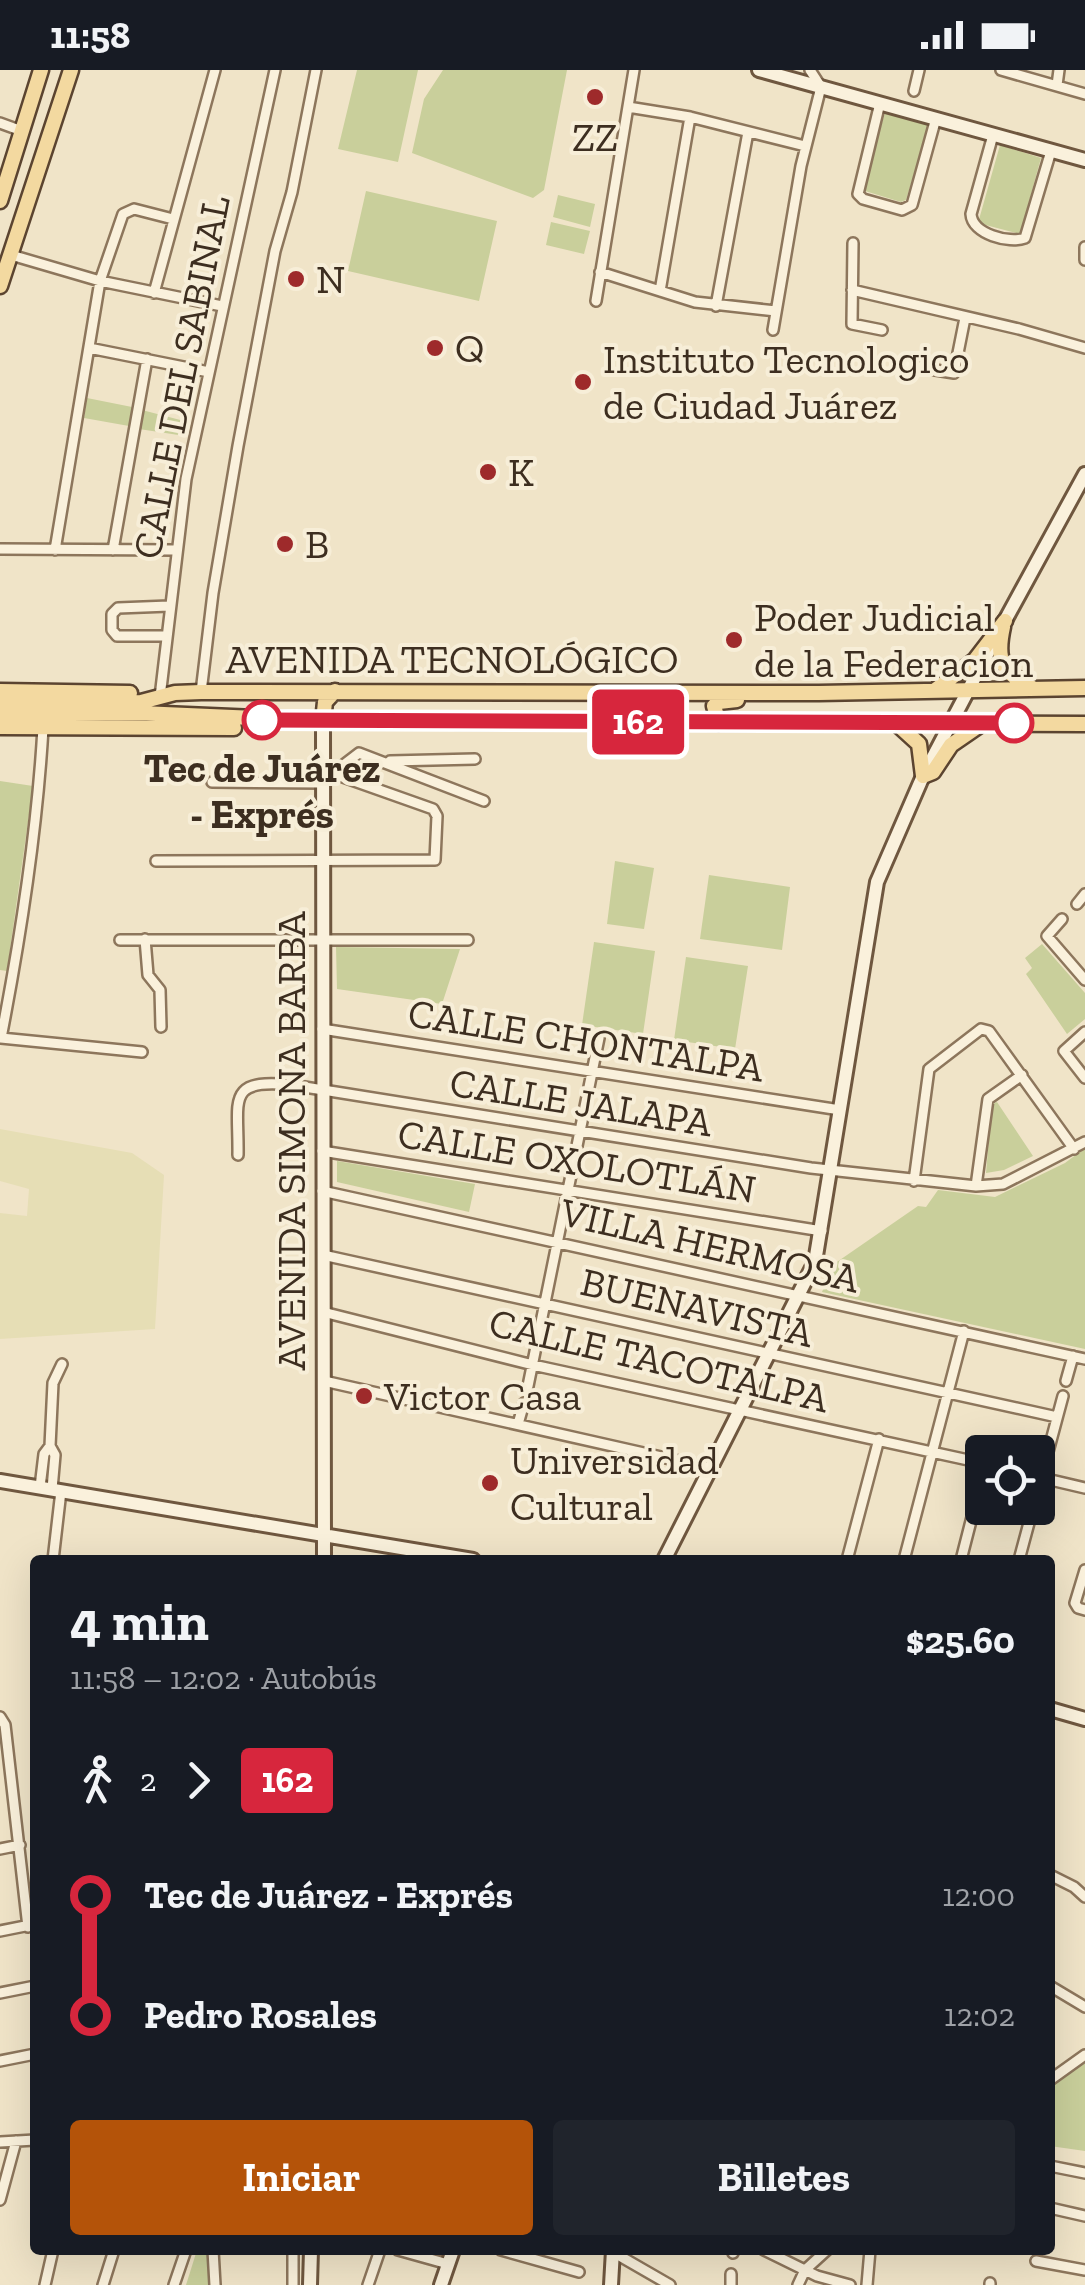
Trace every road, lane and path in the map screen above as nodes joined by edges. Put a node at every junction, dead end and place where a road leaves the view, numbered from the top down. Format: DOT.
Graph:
graph roads {
  1 [pos="42,70"];
  2 [pos="72,70"];
  3 [pos="215,70"];
  4 [pos="275,70"];
  5 [pos="316,70"];
  6 [pos="634,70"];
  7 [pos="759,70"];
  8 [pos="810,70"];
  9 [pos="919,70"];
  10 [pos="1001,70"];
  11 [pos="1058,70"];
  12 [pos="1056,85"];
  13 [pos="820,87"];
  14 [pos="914,90"];
  15 [pos="1085,94"];
  16 [pos="880,103"];
  17 [pos="628,107"];
  18 [pos="690,117"];
  19 [pos="936,118"];
  20 [pos="0,123"];
  21 [pos="22,131"];
  22 [pos="748,132"];
  23 [pos="993,134"];
  24 [pos="805,146"];
  25 [pos="1052,151"];
  26 [pos="44,153"];
  27 [pos="1085,160"];
  28 [pos="0,201"];
  29 [pos="173,218"];
  30 [pos="853,243"];
  31 [pos="1085,247"];
  32 [pos="11,255"];
  33 [pos="1085,260"];
  34 [pos="600,272"];
  35 [pos="100,281"];
  36 [pos="0,286"];
  37 [pos="852,290"];
  38 [pos="660,291"];
  39 [pos="154,293"];
  40 [pos="596,301"];
  41 [pos="222,306"];
  42 [pos="716,306"];
  43 [pos="776,312"];
  44 [pos="965,318"];
  45 [pos="773,330"];
  46 [pos="882,330"];
  47 [pos="89,348"];
  48 [pos="1085,348"];
  49 [pos="147,360"];
  50 [pos="898,364"];
  51 [pos="209,372"];
  52 [pos="1085,474"];
  53 [pos="0,549"];
  54 [pos="55,550"];
  55 [pos="113,550"];
  56 [pos="175,550"];
  57 [pos="169,606"];
  58 [pos="1005,621"];
  59 [pos="166,636"];
  60 [pos="1085,688"];
  61 [pos="1035,689"];
  62 [pos="0,691"];
  63 [pos="292,691"];
  64 [pos="335,691"];
  65 [pos="685,691"];
  66 [pos="933,691"];
  67 [pos="967,691"];
  68 [pos="201,692"];
  69 [pos="842,693"];
  70 [pos="160,697"];
  71 [pos="0,704"];
  72 [pos="141,708"];
  73 [pos="0,714"];
  74 [pos="292,720"];
  75 [pos="323,721"];
  76 [pos="668,722"];
  77 [pos="719,723"];
  78 [pos="896,723"];
  79 [pos="951,723"];
  80 [pos="983,723"];
  81 [pos="1085,724"];
  82 [pos="0,728"];
  83 [pos="43,728"];
  84 [pos="475,759"];
  85 [pos="382,761"];
  86 [pos="922,776"];
  87 [pos="328,778"];
  88 [pos="212,782"];
  89 [pos="484,801"];
  90 [pos="323,860"];
  91 [pos="156,861"];
  92 [pos="1085,894"];
  93 [pos="1077,904"];
  94 [pos="1062,919"];
  95 [pos="322,938"];
  96 [pos="145,939"];
  97 [pos="120,940"];
  98 [pos="468,940"];
  99 [pos="1085,980"];
  100 [pos="161,1028"];
  101 [pos="322,1029"];
  102 [pos="1085,1032"];
  103 [pos="599,1038"];
  104 [pos="142,1052"];
  105 [pos="594,1071"];
  106 [pos="1022,1075"];
  107 [pos="1085,1078"];
  108 [pos="323,1090"];
  109 [pos="840,1110"];
  110 [pos="580,1132"];
  111 [pos="1085,1142"];
  112 [pos="1074,1149"];
  113 [pos="322,1151"];
  114 [pos="238,1155"];
  115 [pos="830,1171"];
  116 [pos="914,1181"];
  117 [pos="976,1186"];
  118 [pos="568,1190"];
  119 [pos="322,1191"];
  120 [pos="822,1230"];
  121 [pos="559,1242"];
  122 [pos="323,1255"];
  123 [pos="799,1298"];
  124 [pos="545,1302"];
  125 [pos="323,1312"];
  126 [pos="964,1332"];
  127 [pos="769,1355"];
  128 [pos="1073,1356"];
  129 [pos="1085,1359"];
  130 [pos="62,1364"];
  131 [pos="533,1365"];
  132 [pos="324,1381"];
  133 [pos="1066,1382"];
  134 [pos="528,1386"];
  135 [pos="949,1392"];
  136 [pos="1063,1396"];
  137 [pos="524,1403"];
  138 [pos="740,1410"];
  139 [pos="1057,1417"];
  140 [pos="518,1424"];
  141 [pos="1052,1435"];
  142 [pos="879,1440"];
  143 [pos="934,1452"];
  144 [pos="965,1459"];
  145 [pos="710,1468"];
  146 [pos="0,1480"];
  147 [pos="1055,1481"];
  148 [pos="1085,1488"];
  149 [pos="51,1489"];
  150 [pos="970,1525"];
  151 [pos="1028,1525"];
  152 [pos="325,1534"];
  153 [pos="53,1555"];
  154 [pos="324,1555"];
  155 [pos="445,1555"];
  156 [pos="666,1555"];
  157 [pos="847,1555"];
  158 [pos="905,1555"];
  159 [pos="962,1555"];
  160 [pos="1020,1555"];
  161 [pos="1085,1570"];
  162 [pos="1085,1610"];
  163 [pos="1055,1710"];
  164 [pos="1,1718"];
  165 [pos="1085,1719"];
  166 [pos="12,1778"];
  167 [pos="0,1781"];
  168 [pos="20,1845"];
  169 [pos="0,1849"];
  170 [pos="1055,1878"];
  171 [pos="1085,1897"];
  172 [pos="30,1912"];
  173 [pos="30,1925"];
  174 [pos="0,1931"];
  175 [pos="30,1987"];
  176 [pos="1055,1989"];
  177 [pos="0,1993"];
  178 [pos="1085,2007"];
  179 [pos="30,2055"];
  180 [pos="1085,2055"];
  181 [pos="0,2060"];
  182 [pos="1055,2075"];
  183 [pos="30,2140"];
  184 [pos="16,2141"];
  185 [pos="0,2142"];
  186 [pos="1055,2167"];
  187 [pos="1085,2172"];
  188 [pos="0,2200"];
  189 [pos="1055,2209"];
  190 [pos="1085,2216"];
  191 [pos="52,2255"];
  192 [pos="112,2255"];
  193 [pos="184,2255"];
  194 [pos="213,2255"];
  195 [pos="293,2255"];
  196 [pos="311,2255"];
  197 [pos="378,2255"];
  198 [pos="525,2255"];
  199 [pos="612,2255"];
  200 [pos="619,2255"];
  201 [pos="774,2255"];
  202 [pos="822,2255"];
  203 [pos="870,2255"];
  204 [pos="450,2257"];
  205 [pos="1036,2261"];
  206 [pos="806,2270"];
  207 [pos="1085,2270"];
  208 [pos="579,2272"];
  209 [pos="45,2285"];
  210 [pos="103,2285"];
  211 [pos="174,2285"];
  212 [pos="215,2285"];
  213 [pos="293,2285"];
  214 [pos="310,2285"];
  215 [pos="368,2285"];
  216 [pos="441,2285"];
  217 [pos="611,2285"];
  218 [pos="670,2285"];
  219 [pos="798,2285"];
  220 [pos="850,2285"];
  221 [pos="867,2285"];
  1 -- 21 [label="main road"];
  2 -- 26 [label="main road"];
  3 -- 29 [label="street"];
  4 -- 41 [label="street, CALLE DEL SABINAL"];
  5 -- 68 [label="street"];
  6 -- 17 [label="street"];
  7 -- 13 [label="main road"];
  8 -- 13 [label="street"];
  9 -- 14 [label="street"];
  10 -- 12 [label="street"];
  11 -- 12 [label="street"];
  12 -- 15 [label="street"];
  13 -- 16 [label="main road"];
  13 -- 24 [label="street"];
  16 -- 19 [label="main road"];
  16 -- 19 [label="street"];
  17 -- 18 [label="street"];
  17 -- 34 [label="street"];
  18 -- 22 [label="street"];
  18 -- 38 [label="street"];
  19 -- 23 [label="main road"];
  20 -- 21 [label="street"];
  21 -- 26 [label="main road"];
  21 -- 28 [label="main road"];
  22 -- 24 [label="street"];
  22 -- 42 [label="street"];
  23 -- 25 [label="main road"];
  23 -- 25 [label="street"];
  24 -- 43 [label="street"];
  25 -- 27 [label="main road"];
  26 -- 32 [label="main road"];
  29 -- 35 [label="street"];
  29 -- 39 [label="street"];
  30 -- 37 [label="street"];
  31 -- 33 [label="street"];
  32 -- 35 [label="street"];
  32 -- 36 [label="main road"];
  34 -- 38 [label="street"];
  34 -- 40 [label="street"];
  35 -- 39 [label="street"];
  35 -- 47 [label="street"];
  37 -- 44 [label="street"];
  37 -- 46 [label="street"];
  38 -- 42 [label="street"];
  39 -- 41 [label="street"];
  41 -- 51 [label="street, CALLE DEL SABINAL"];
  42 -- 43 [label="street"];
  43 -- 45 [label="street"];
  44 -- 48 [label="street"];
  44 -- 50 [label="street"];
  47 -- 49 [label="street"];
  47 -- 54 [label="street"];
  49 -- 51 [label="street"];
  49 -- 55 [label="street"];
  51 -- 56 [label="street, CALLE DEL SABINAL"];
  52 -- 58 [label="main road"];
  53 -- 54 [label="street"];
  54 -- 55 [label="street"];
  55 -- 56 [label="street"];
  56 -- 57 [label="street, CALLE DEL SABINAL"];
  57 -- 59 [label="street, CALLE DEL SABINAL"];
  57 -- 59 [label="street"];
  58 -- 61 [label="main road"];
  58 -- 66 [label="main road"];
  58 -- 67 [label="main road"];
  59 -- 70 [label="street, CALLE DEL SABINAL"];
  60 -- 61 [label="main road, AVENIDA TECNOLÓGICO"];
  61 -- 67 [label="main road, AVENIDA TECNOLÓGICO"];
  62 -- 70 [label="main road"];
  63 -- 64 [label="main road, AVENIDA TECNOLÓGICO"];
  63 -- 68 [label="main road, AVENIDA TECNOLÓGICO"];
  63 -- 74 [label="main road"];
  64 -- 65 [label="main road, AVENIDA TECNOLÓGICO"];
  64 -- 75 [label="main road"];
  65 -- 69 [label="main road, AVENIDA TECNOLÓGICO"];
  65 -- 76 [label="main road"];
  66 -- 67 [label="main road, AVENIDA TECNOLÓGICO"];
  66 -- 69 [label="main road, AVENIDA TECNOLÓGICO"];
  67 -- 79 [label="main road"];
  68 -- 70 [label="main road, AVENIDA TECNOLÓGICO"];
  69 -- 77 [label="main road"];
  70 -- 72 [label="main road, AVENIDA TECNOLÓGICO"];
  71 -- 72 [label="main road, AVENIDA TECNOLÓGICO"];
  72 -- 73 [label="main road, AVENIDA TECNOLÓGICO"];
  72 -- 74 [label="main road, AVENIDA TECNOLÓGICO"];
  74 -- 75 [label="main road, AVENIDA TECNOLÓGICO"];
  75 -- 76 [label="main road, AVENIDA TECNOLÓGICO"];
  75 -- 83 [label="main road"];
  75 -- 87 [label="main road, AVENIDA SIMONA BARBA"];
  76 -- 77 [label="main road, AVENIDA TECNOLÓGICO"];
  77 -- 78 [label="main road, AVENIDA TECNOLÓGICO"];
  78 -- 79 [label="main road, AVENIDA TECNOLÓGICO"];
  78 -- 86 [label="main road"];
  79 -- 80 [label="main road, AVENIDA TECNOLÓGICO"];
  79 -- 86 [label="main road"];
  80 -- 81 [label="main road, AVENIDA TECNOLÓGICO"];
  80 -- 86 [label="main road"];
  82 -- 83 [label="main road"];
  83 -- 104 [label="street"];
  84 -- 85 [label="street"];
  85 -- 87 [label="street"];
  85 -- 89 [label="street"];
  86 -- 109 [label="main road"];
  87 -- 88 [label="street"];
  87 -- 90 [label="main road, AVENIDA SIMONA BARBA"];
  87 -- 90 [label="street"];
  90 -- 91 [label="street"];
  90 -- 95 [label="main road, AVENIDA SIMONA BARBA"];
  92 -- 93 [label="street"];
  94 -- 99 [label="street"];
  95 -- 96 [label="street"];
  95 -- 98 [label="street"];
  95 -- 101 [label="main road, AVENIDA SIMONA BARBA"];
  96 -- 97 [label="street"];
  96 -- 100 [label="street"];
  101 -- 105 [label="street, CALLE CHONTALPA"];
  101 -- 108 [label="main road, AVENIDA SIMONA BARBA"];
  102 -- 107 [label="street"];
  103 -- 105 [label="street"];
  105 -- 109 [label="street, CALLE CHONTALPA"];
  105 -- 110 [label="street"];
  106 -- 112 [label="street"];
  106 -- 116 [label="street"];
  106 -- 117 [label="street"];
  108 -- 110 [label="street, CALLE JALAPA"];
  108 -- 113 [label="main road, AVENIDA SIMONA BARBA"];
  108 -- 114 [label="street, CALLE JALAPA"];
  109 -- 115 [label="main road"];
  110 -- 115 [label="street, CALLE JALAPA"];
  110 -- 118 [label="street"];
  111 -- 112 [label="street, CALLE JALAPA"];
  112 -- 117 [label="street, CALLE JALAPA"];
  113 -- 118 [label="street, CALLE OXOLOTLÁN"];
  113 -- 119 [label="main road, AVENIDA SIMONA BARBA"];
  115 -- 116 [label="street, CALLE JALAPA"];
  115 -- 120 [label="main road"];
  116 -- 117 [label="street, CALLE JALAPA"];
  118 -- 120 [label="street, CALLE OXOLOTLÁN"];
  118 -- 121 [label="street"];
  119 -- 121 [label="street, VILLA HERMOSA"];
  119 -- 122 [label="main road, AVENIDA SIMONA BARBA"];
  120 -- 123 [label="main road"];
  121 -- 123 [label="street, VILLA HERMOSA"];
  121 -- 124 [label="street"];
  122 -- 124 [label="street, BUENAVISTA"];
  122 -- 125 [label="main road, AVENIDA SIMONA BARBA"];
  123 -- 126 [label="street, VILLA HERMOSA"];
  123 -- 127 [label="main road"];
  124 -- 127 [label="street, BUENAVISTA"];
  124 -- 131 [label="street"];
  125 -- 131 [label="street, CALLE TACOTALPA"];
  125 -- 132 [label="main road, AVENIDA SIMONA BARBA"];
  126 -- 128 [label="street, VILLA HERMOSA"];
  126 -- 135 [label="street"];
  127 -- 135 [label="street, BUENAVISTA"];
  127 -- 138 [label="main road"];
  128 -- 129 [label="street, VILLA HERMOSA"];
  128 -- 133 [label="street"];
  130 -- 149 [label="street"];
  131 -- 134 [label="street"];
  131 -- 138 [label="street, CALLE TACOTALPA"];
  132 -- 140 [label="street"];
  132 -- 152 [label="main road, AVENIDA SIMONA BARBA"];
  135 -- 139 [label="street, BUENAVISTA"];
  135 -- 143 [label="street"];
  136 -- 139 [label="street"];
  137 -- 140 [label="street"];
  138 -- 142 [label="street, CALLE TACOTALPA"];
  138 -- 145 [label="main road"];
  139 -- 141 [label="street"];
  140 -- 145 [label="street"];
  142 -- 143 [label="street, CALLE TACOTALPA"];
  142 -- 157 [label="street"];
  143 -- 144 [label="street, CALLE TACOTALPA"];
  143 -- 158 [label="street"];
  145 -- 156 [label="main road"];
  146 -- 149 [label="main road"];
  147 -- 148 [label="street"];
  149 -- 152 [label="main road"];
  149 -- 153 [label="street"];
  150 -- 159 [label="street"];
  151 -- 160 [label="street"];
  152 -- 154 [label="main road, AVENIDA SIMONA BARBA"];
  152 -- 155 [label="main road"];
  161 -- 162 [label="street"];
  163 -- 165 [label="main road"];
  164 -- 166 [label="street"];
  166 -- 167 [label="street"];
  166 -- 168 [label="street"];
  168 -- 169 [label="street"];
  168 -- 172 [label="street"];
  170 -- 171 [label="street"];
  173 -- 174 [label="street"];
  175 -- 177 [label="street"];
  176 -- 178 [label="street"];
  179 -- 181 [label="street"];
  180 -- 182 [label="street"];
  183 -- 184 [label="street"];
  184 -- 185 [label="street"];
  184 -- 188 [label="street"];
  186 -- 187 [label="street"];
  189 -- 190 [label="street"];
  191 -- 209 [label="street"];
  192 -- 210 [label="street"];
  193 -- 211 [label="street"];
  194 -- 212 [label="street"];
  195 -- 213 [label="street"];
  196 -- 214 [label="main road"];
  197 -- 215 [label="street"];
  198 -- 208 [label="street"];
  199 -- 217 [label="main road"];
  200 -- 218 [label="street"];
  201 -- 206 [label="street"];
  202 -- 206 [label="street"];
  203 -- 221 [label="street"];
  204 -- 216 [label="main road"];
  205 -- 207 [label="street"];
  206 -- 219 [label="street"];
  206 -- 220 [label="street"];
}
